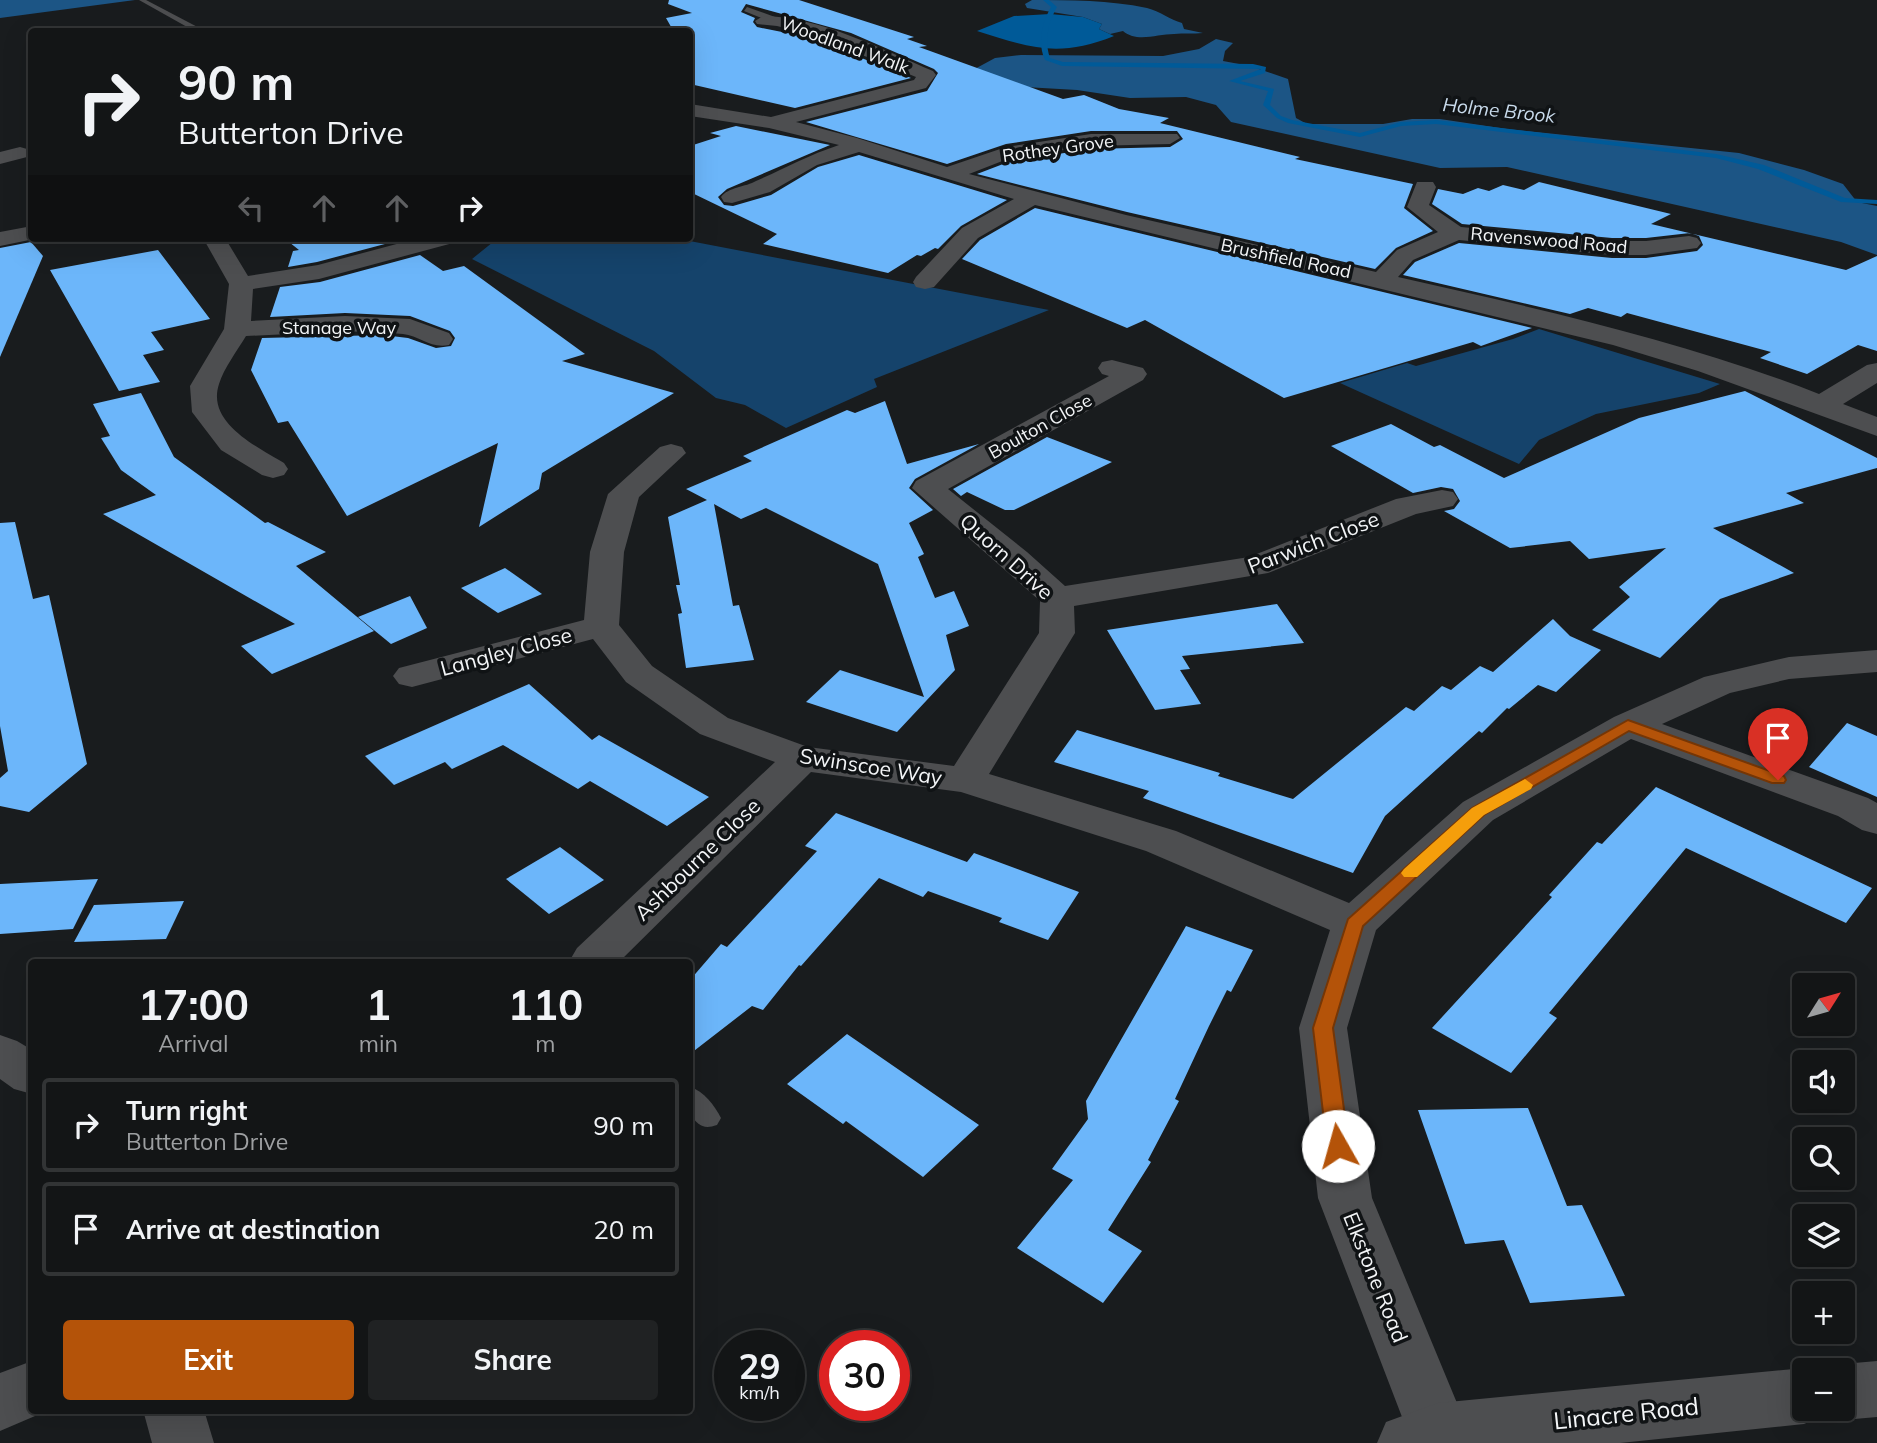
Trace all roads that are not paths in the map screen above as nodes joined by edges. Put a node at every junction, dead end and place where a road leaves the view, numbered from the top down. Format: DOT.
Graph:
graph roads {
  1 [pos="147,0"];
  2 [pos="747,9"];
  3 [pos="767,20"];
  4 [pos="195,28"];
  5 [pos="693,110"];
  6 [pos="769,123"];
  7 [pos="1170,138"];
  8 [pos="856,146"];
  9 [pos="949,174"];
  10 [pos="1425,187"];
  11 [pos="732,197"];
  12 [pos="1034,197"];
  13 [pos="1456,233"];
  14 [pos="28,234"];
  15 [pos="0,239"];
  16 [pos="216,242"];
  17 [pos="430,242"];
  18 [pos="1689,243"];
  19 [pos="1382,279"];
  20 [pos="925,282"];
  21 [pos="241,284"];
  22 [pos="237,329"];
  23 [pos="440,339"];
  24 [pos="1112,368"];
  25 [pos="1877,371"];
  26 [pos="1823,404"];
  27 [pos="1877,427"];
  28 [pos="671,453"];
  29 [pos="273,470"];
  30 [pos="927,488"];
  31 [pos="1442,499"];
  32 [pos="1057,598"];
  33 [pos="601,626"];
  34 [pos="1877,661"];
  35 [pos="412,676"];
  36 [pos="1628,725"];
  37 [pos="802,758"];
  38 [pos="965,780"];
  39 [pos="1877,820"];
  40 [pos="1355,923"];
  41 [pos="596,959"];
  42 [pos="0,1055"];
  43 [pos="28,1072"];
  44 [pos="693,1100"];
  45 [pos="708,1118"];
  46 [pos="1877,1389"];
  47 [pos="28,1391"];
  48 [pos="1855,1391"];
  49 [pos="1792,1397"];
  50 [pos="0,1402"];
  51 [pos="174,1414"];
  52 [pos="1423,1437"];
  53 [pos="183,1443"];
  1 -- 4 [label="lane"];
  2 -- 3 [label="lane"];
  3 -- 6 [label="street, Woodland Walk"];
  5 -- 6 [label="street, Brushfield Road"];
  6 -- 8 [label="street, Brushfield Road"];
  7 -- 9 [label="street, Rothey Grove"];
  8 -- 9 [label="street, Brushfield Road"];
  8 -- 11 [label="street"];
  9 -- 12 [label="street, Brushfield Road"];
  10 -- 13 [label="street"];
  12 -- 19 [label="street, Brushfield Road"];
  12 -- 20 [label="street"];
  13 -- 18 [label="street, Ravenswood Road"];
  13 -- 19 [label="street, Ravenswood Road"];
  14 -- 15 [label="street"];
  16 -- 21 [label="street"];
  17 -- 21 [label="street"];
  19 -- 26 [label="street, Brushfield Road"];
  21 -- 22 [label="street"];
  22 -- 23 [label="street, Stanage Way"];
  22 -- 29 [label="street"];
  24 -- 30 [label="street, Boulton Close"];
  25 -- 26 [label="street"];
  26 -- 27 [label="street, Brushfield Road"];
  28 -- 33 [label="street"];
  30 -- 32 [label="street, Quorn Drive"];
  31 -- 32 [label="street, Parwich Close"];
  32 -- 38 [label="street, Quorn Drive"];
  33 -- 35 [label="street, Langley Close"];
  33 -- 37 [label="street, Swinscoe Way"];
  34 -- 36 [label="street"];
  36 -- 39 [label="street"];
  36 -- 40 [label="street"];
  37 -- 38 [label="street, Swinscoe Way"];
  37 -- 41 [label="street, Ashbourne Close"];
  38 -- 40 [label="street, Swinscoe Way"];
  40 -- 52 [label="street, Elkstone Road"];
  42 -- 43 [label="street"];
  44 -- 45 [label="lane"];
  46 -- 48 [label="street"];
  47 -- 50 [label="street"];
  49 -- 52 [label="street, Linacre Road"];
  51 -- 53 [label="street"];
}
